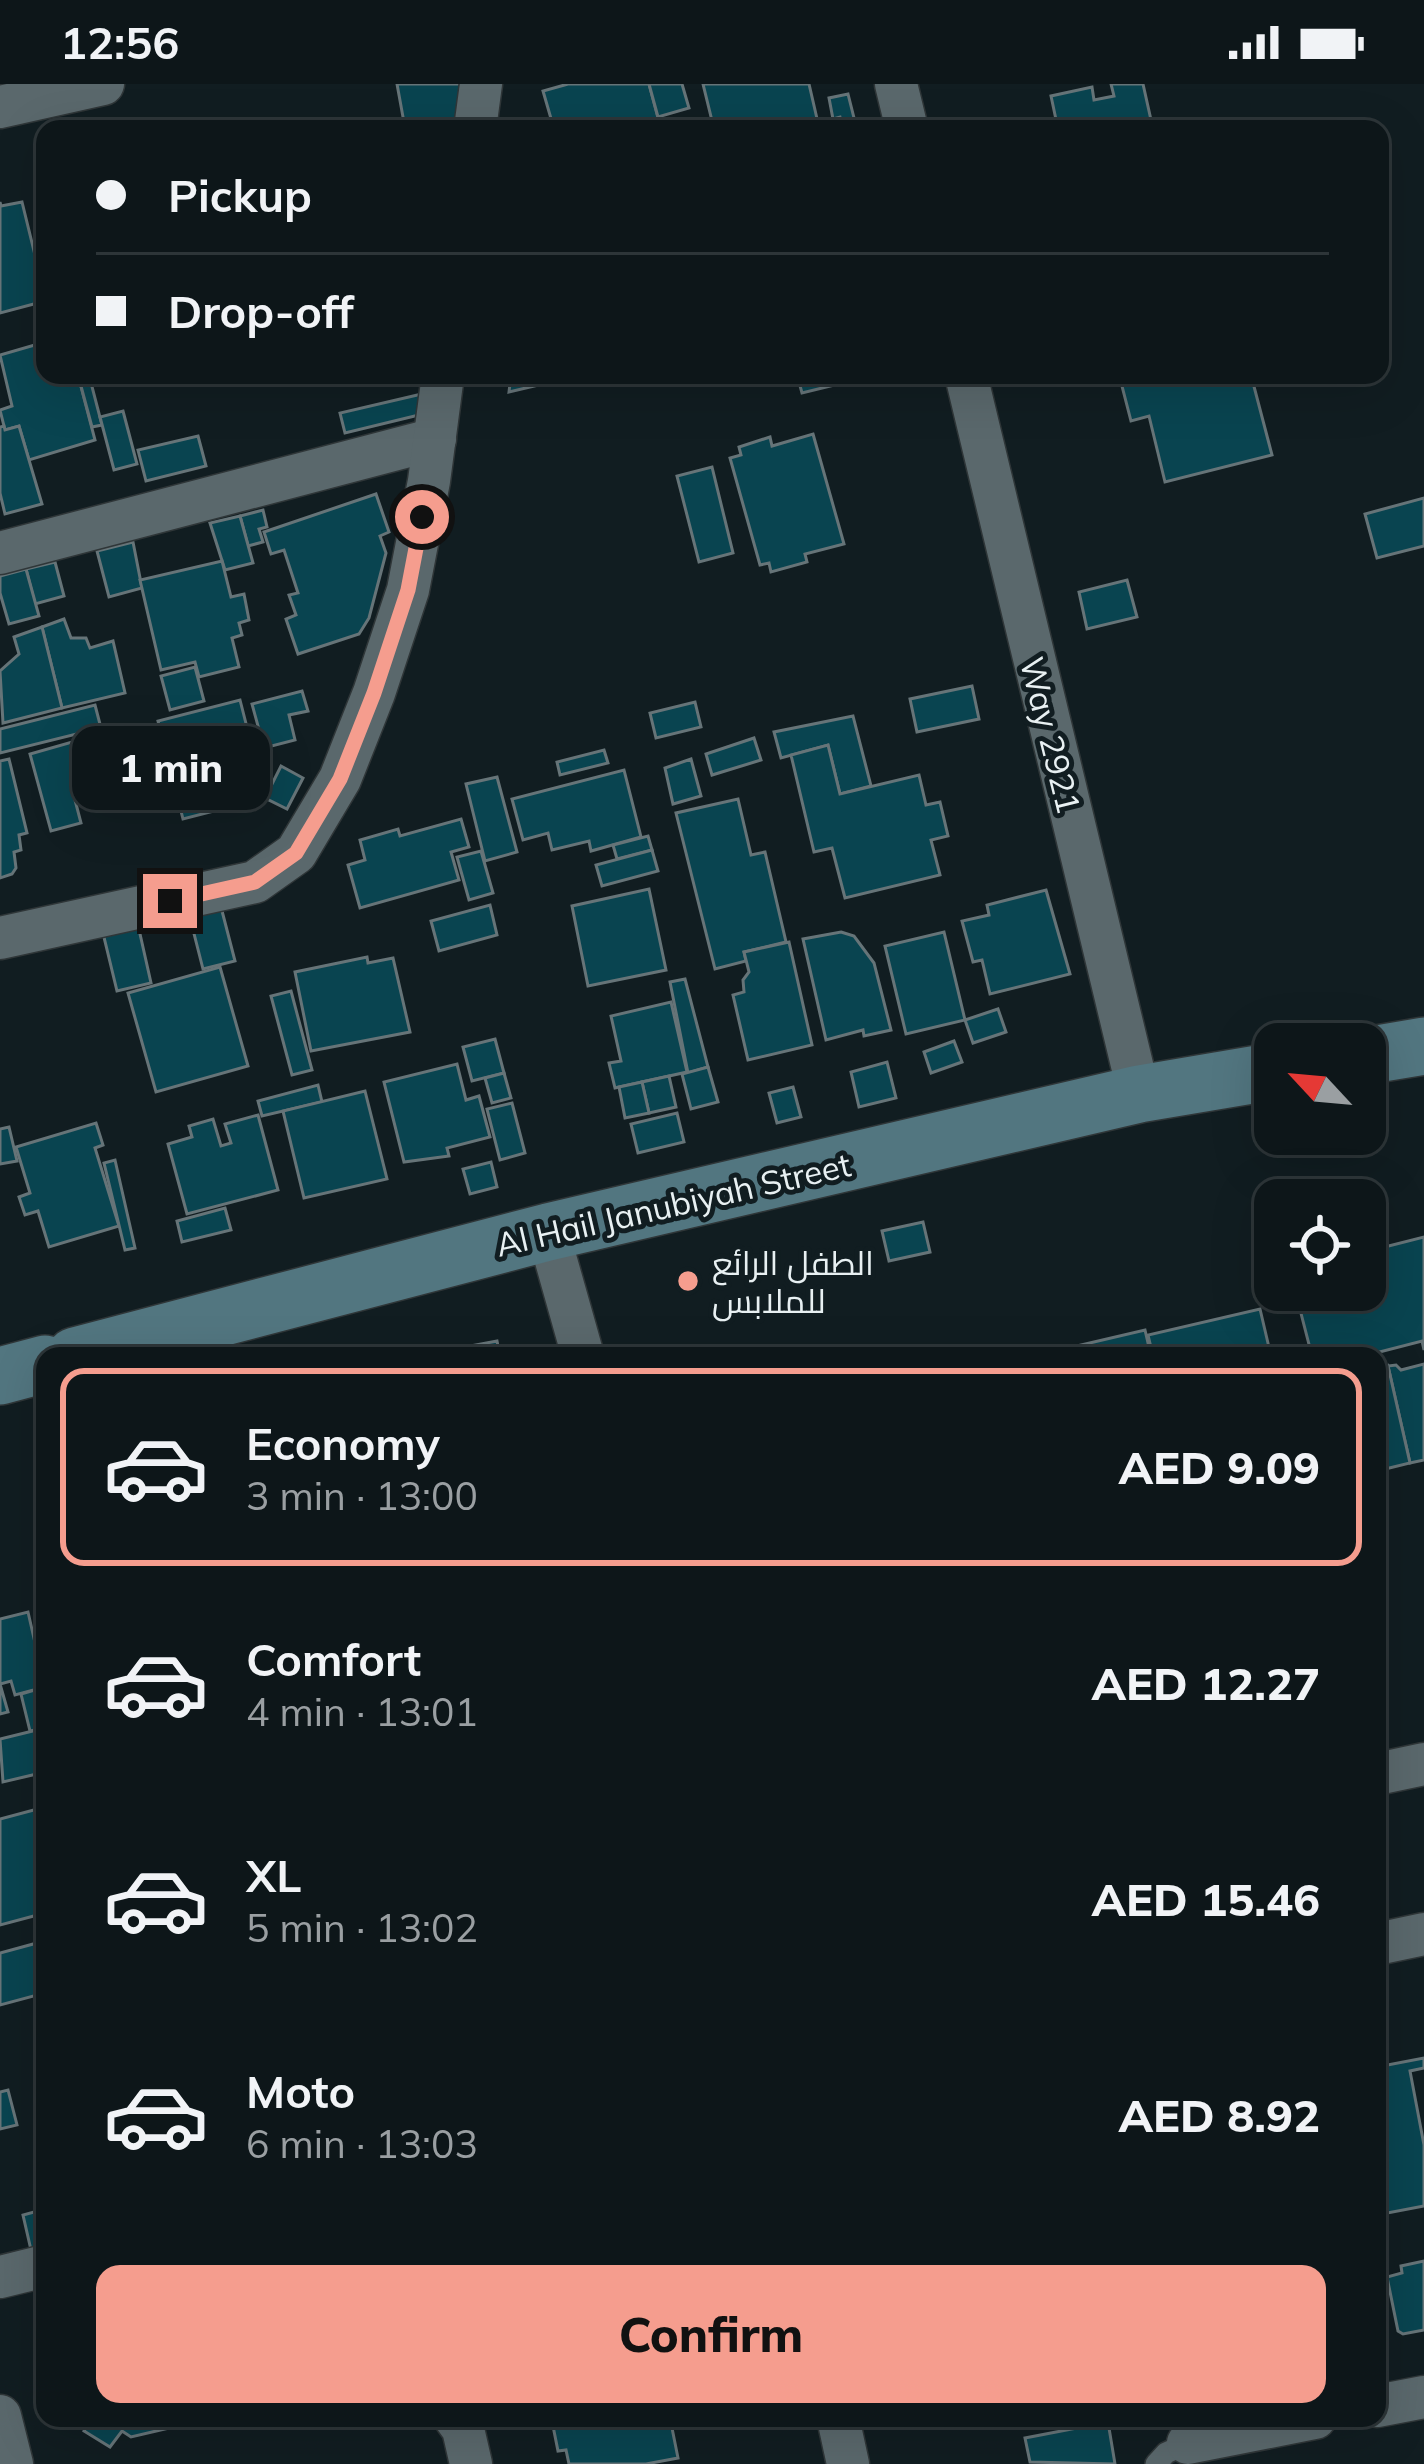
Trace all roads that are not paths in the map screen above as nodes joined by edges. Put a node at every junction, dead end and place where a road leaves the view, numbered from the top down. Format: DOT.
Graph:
graph roads {
  1 [pos="103,84"];
  2 [pos="481,84"];
  3 [pos="896,84"];
  4 [pos="0,107"];
  5 [pos="476,120"];
  6 [pos="905,120"];
  7 [pos="442,384"];
  8 [pos="967,384"];
  9 [pos="434,439"];
  10 [pos="0,553"];
  11 [pos="0,938"];
  12 [pos="1424,1046"];
  13 [pos="1386,1052"];
  14 [pos="1254,1075"];
  15 [pos="1139,1094"];
  16 [pos="548,1232"];
  17 [pos="148,1347"];
  18 [pos="580,1347"];
  19 [pos="1424,1765"];
  20 [pos="1386,1772"];
  21 [pos="1424,1934"];
  22 [pos="1386,1942"];
  23 [pos="36,2268"];
  24 [pos="0,2277"];
  25 [pos="1424,2397"];
  26 [pos="1386,2404"];
  27 [pos="0,2416"];
  28 [pos="462,2427"];
  29 [pos="840,2427"];
  30 [pos="1278,2427"];
  31 [pos="1172,2453"];
  32 [pos="12,2464"];
  33 [pos="471,2464"];
  34 [pos="848,2464"];
  1 -- 4 [label="street"];
  2 -- 5 [label="street"];
  3 -- 6 [label="street"];
  7 -- 9 [label="street"];
  8 -- 15 [label="street, Way 2921"];
  9 -- 10 [label="street"];
  9 -- 11 [label="street"];
  12 -- 13 [label="street"];
  14 -- 15 [label="street, Al Hail Janubiyah Street"];
  15 -- 16 [label="street, Al Hail Janubiyah Street"];
  16 -- 17 [label="street, Al Hail Janubiyah Street"];
  16 -- 18 [label="street"];
  19 -- 20 [label="street"];
  21 -- 22 [label="street"];
  23 -- 24 [label="street"];
  25 -- 26 [label="street"];
  27 -- 32 [label="street"];
  28 -- 33 [label="street"];
  29 -- 34 [label="street"];
  30 -- 31 [label="street"];
}
